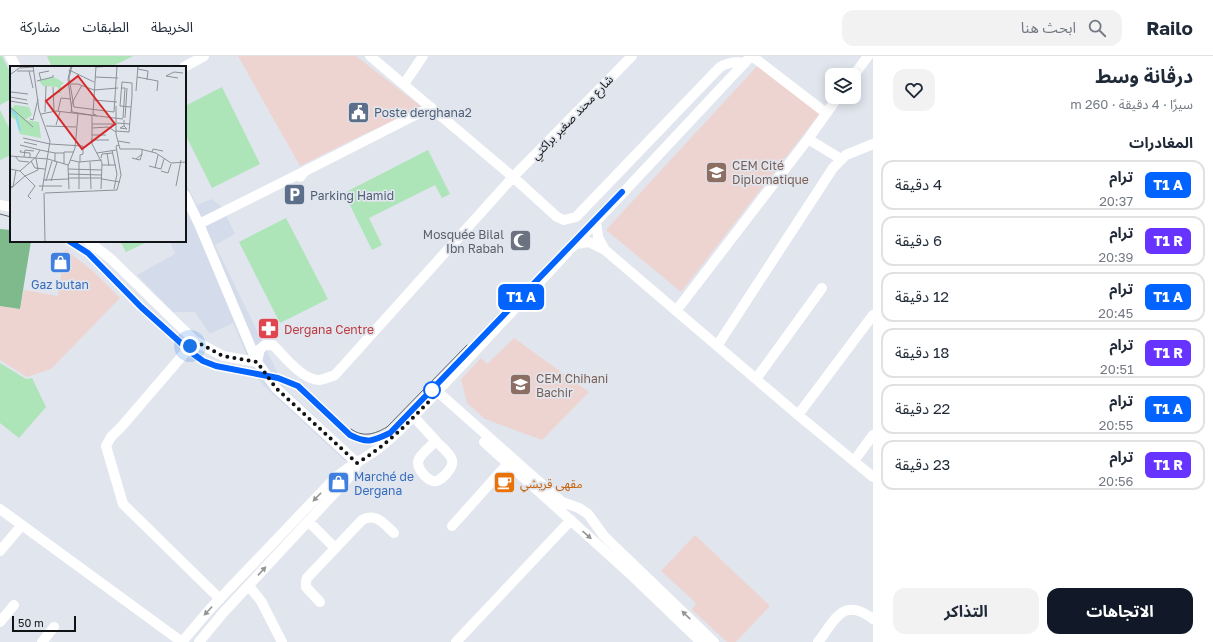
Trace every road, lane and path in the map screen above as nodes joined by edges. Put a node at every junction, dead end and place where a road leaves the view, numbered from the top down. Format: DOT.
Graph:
graph roads {
  1 [pos="10,56"];
  2 [pos="204,56"];
  3 [pos="370,56"];
  4 [pos="423,56"];
  5 [pos="632,56"];
  6 [pos="868,56"];
  7 [pos="749,58"];
  8 [pos="189,62"];
  9 [pos="15,66"];
  10 [pos="859,68"];
  11 [pos="404,84"];
  12 [pos="833,104"];
  13 [pos="431,107"];
  14 [pos="826,114"];
  15 [pos="808,138"];
  16 [pos="873,144"];
  17 [pos="645,145"];
  18 [pos="657,156"];
  19 [pos="841,159"];
  20 [pos="513,178"];
  21 [pos="186,197"];
  22 [pos="0,205"];
  23 [pos="10,207"];
  24 [pos="596,222"];
  25 [pos="199,224"];
  26 [pos="89,242"];
  27 [pos="576,244"];
  28 [pos="605,250"];
  29 [pos="822,288"];
  30 [pos="676,311"];
  31 [pos="873,315"];
  32 [pos="195,341"];
  33 [pos="717,346"];
  34 [pos="257,362"];
  35 [pos="756,379"];
  36 [pos="435,394"];
  37 [pos="413,416"];
  38 [pos="798,416"];
  39 [pos="873,435"];
  40 [pos="436,441"];
  41 [pos="510,461"];
  42 [pos="854,461"];
  43 [pos="357,463"];
  44 [pos="873,477"];
  45 [pos="573,507"];
  46 [pos="0,509"];
  47 [pos="586,513"];
  48 [pos="570,520"];
  49 [pos="309,522"];
  50 [pos="22,525"];
  51 [pos="452,526"];
  52 [pos="394,533"];
  53 [pos="335,548"];
  54 [pos="0,551"];
  55 [pos="232,586"];
  56 [pos="249,586"];
  57 [pos="240,595"];
  58 [pos="220,599"];
  59 [pos="320,602"];
  60 [pos="14,605"];
  61 [pos="873,619"];
  62 [pos="0,622"];
  63 [pos="54,627"];
  64 [pos="42,642"];
  65 [pos="182,642"];
  66 [pos="199,642"];
  67 [pos="282,642"];
  68 [pos="456,642"];
  69 [pos="701,642"];
  70 [pos="714,642"];
  71 [pos="818,642"];
  1 -- 9 [label="street"];
  2 -- 8 [label="street"];
  3 -- 11 [label="street"];
  4 -- 11 [label="street"];
  5 -- 20 [label="street, شارع محند صغير براكتي"];
  6 -- 10 [label="street"];
  7 -- 14 [label="street"];
  7 -- 17 [label="street"];
  7 -- 18 [label="street"];
  11 -- 13 [label="street"];
  12 -- 14 [label="street"];
  13 -- 20 [label="street"];
  13 -- 25 [label="street"];
  14 -- 15 [label="street"];
  15 -- 19 [label="street"];
  15 -- 30 [label="street"];
  16 -- 19 [label="street"];
  17 -- 18 [label="street"];
  17 -- 20 [label="street"];
  18 -- 24 [label="street"];
  19 -- 33 [label="street"];
  20 -- 34 [label="street, شارع محند صغير براكتي"];
  21 -- 25 [label="street"];
  22 -- 23 [label="street"];
  24 -- 27 [label="street"];
  24 -- 28 [label="street"];
  25 -- 34 [label="street"];
  26 -- 32 [label="street"];
  27 -- 28 [label="street"];
  27 -- 36 [label="street"];
  28 -- 30 [label="street"];
  29 -- 35 [label="street"];
  30 -- 33 [label="street"];
  31 -- 38 [label="street"];
  32 -- 34 [label="street"];
  32 -- 58 [label="street"];
  33 -- 35 [label="street"];
  34 -- 43 [label="street"];
  35 -- 38 [label="street"];
  36 -- 37 [label="street"];
  36 -- 41 [label="street"];
  37 -- 40 [label="street"];
  37 -- 43 [label="street"];
  38 -- 42 [label="street"];
  39 -- 42 [label="street"];
  41 -- 45 [label="street"];
  41 -- 48 [label="street"];
  41 -- 51 [label="street"];
  42 -- 44 [label="street"];
  43 -- 49 [label="street"];
  43 -- 55 [label="street, one-way"];
  45 -- 47 [label="street"];
  45 -- 48 [label="street"];
  46 -- 50 [label="street"];
  47 -- 48 [label="street"];
  70 -- 47 [label="street, one-way"];
  48 -- 68 [label="street"];
  48 -- 69 [label="street, one-way"];
  49 -- 53 [label="street"];
  56 -- 49 [label="street, one-way"];
  50 -- 54 [label="street"];
  50 -- 65 [label="street"];
  52 -- 53 [label="street"];
  53 -- 59 [label="street"];
  55 -- 57 [label="street"];
  55 -- 58 [label="street"];
  56 -- 57 [label="street"];
  56 -- 67 [label="street"];
  57 -- 66 [label="street"];
  58 -- 65 [label="street, one-way"];
  60 -- 62 [label="street"];
  61 -- 71 [label="street"];
  63 -- 64 [label="street"];
}
